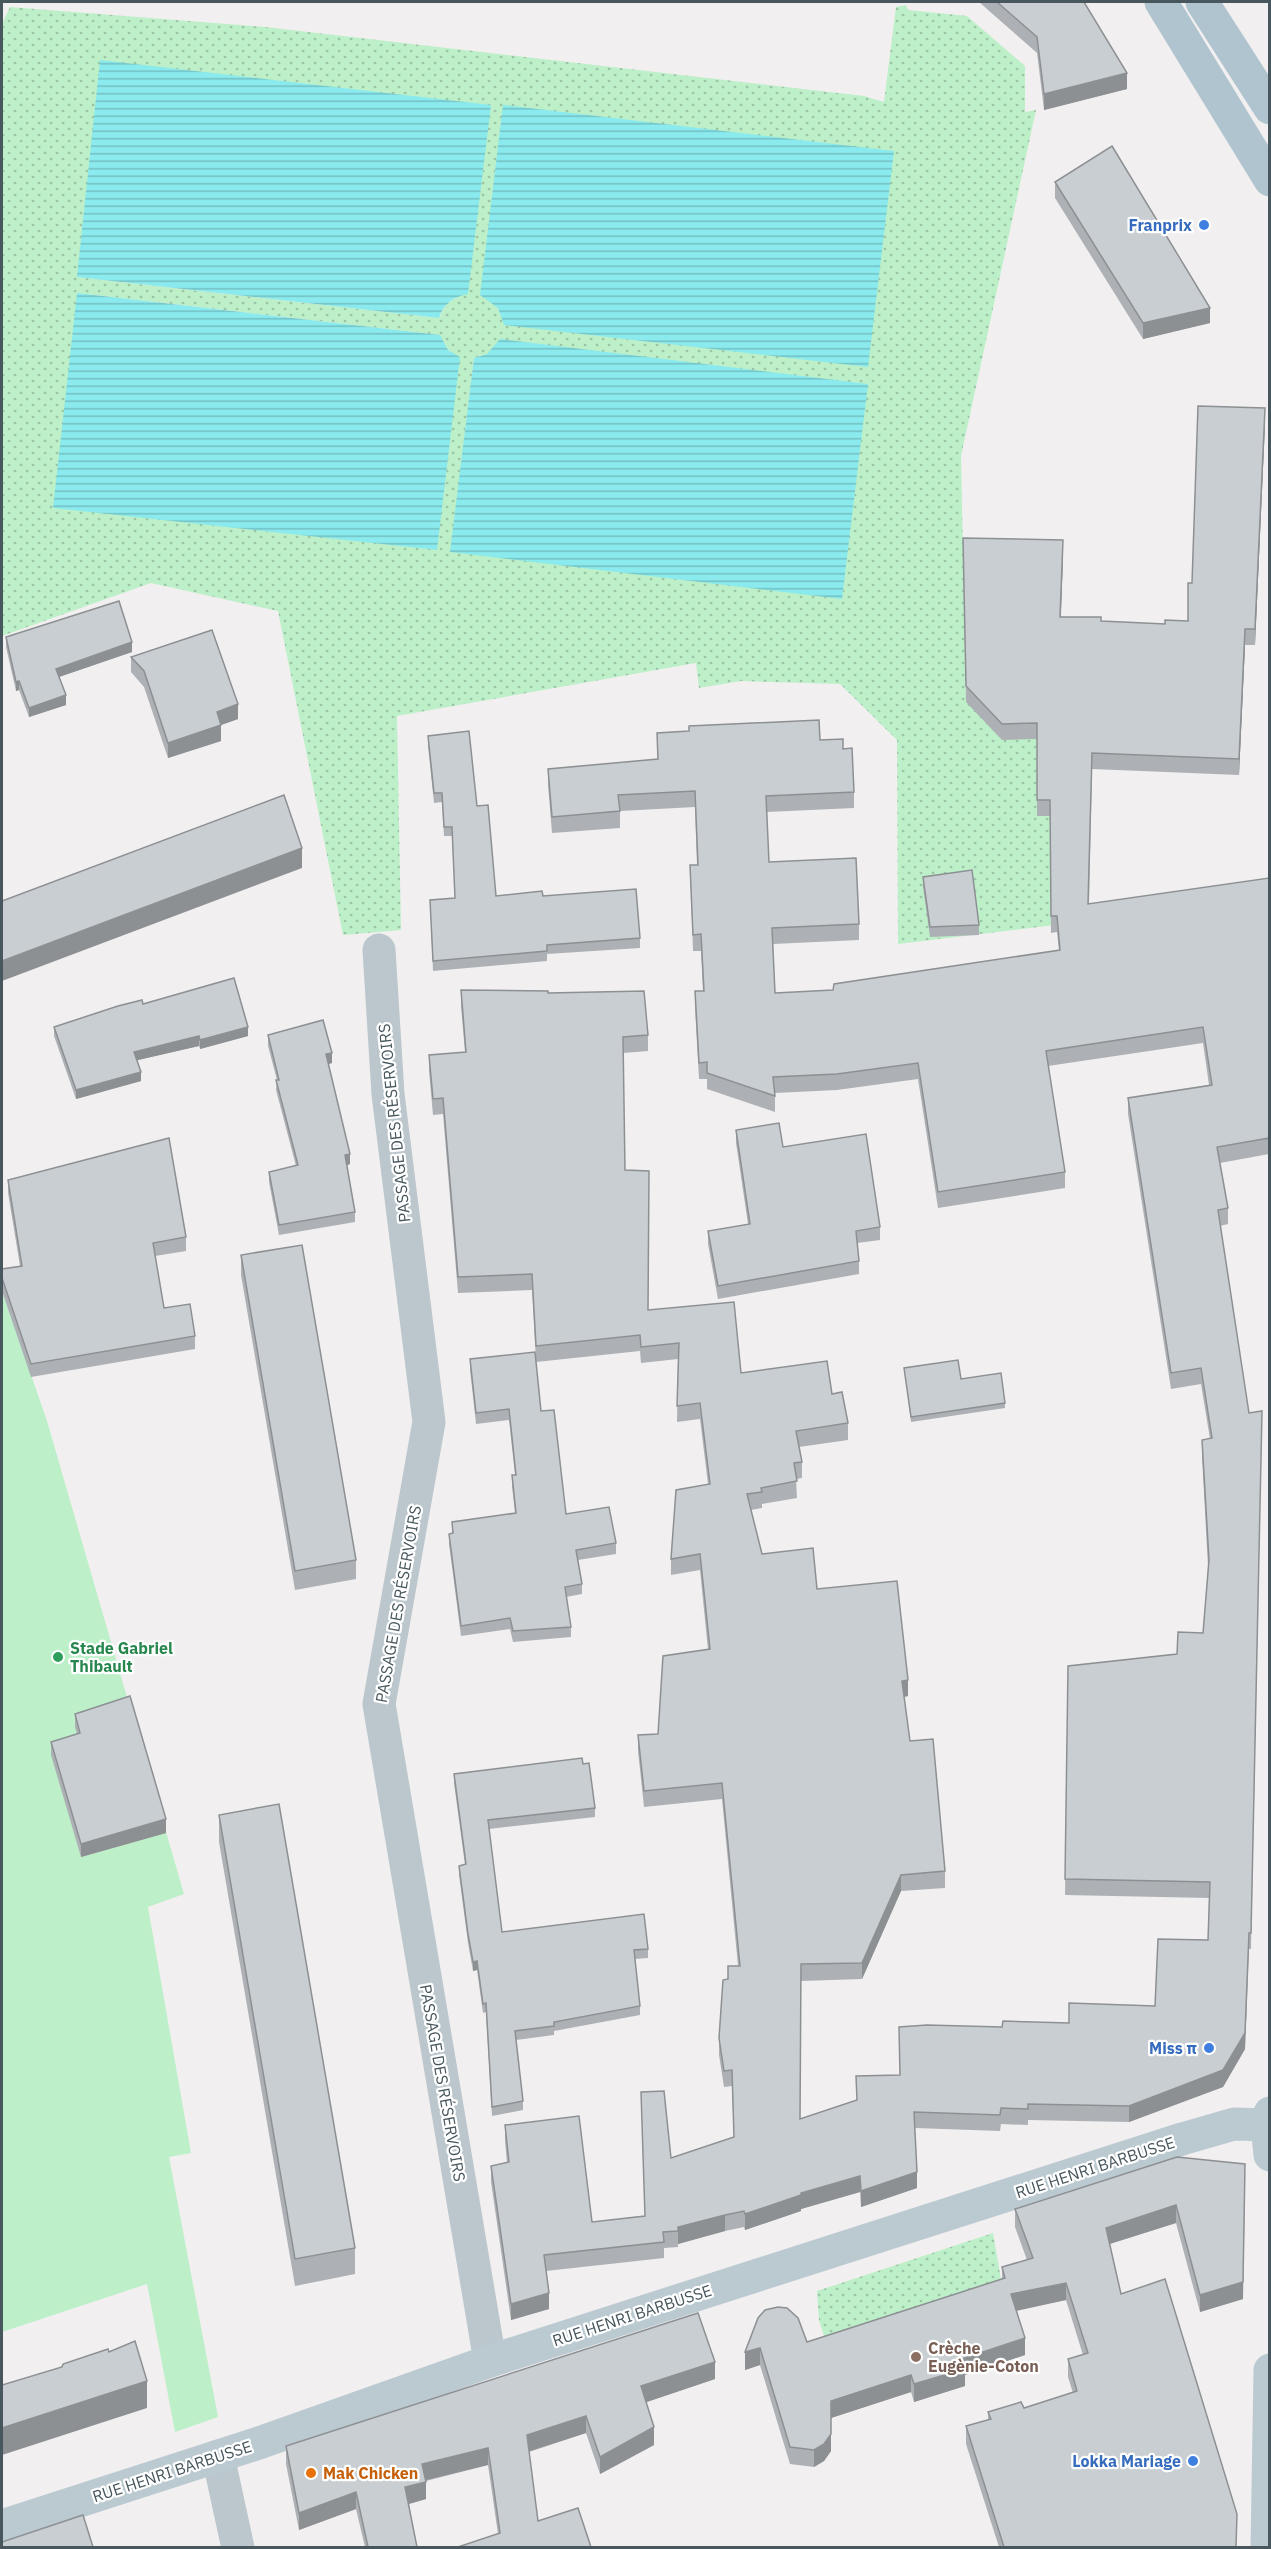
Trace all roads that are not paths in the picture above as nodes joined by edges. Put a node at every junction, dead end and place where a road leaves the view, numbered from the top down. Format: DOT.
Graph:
graph roads {
  1 [pos="1161,2"];
  2 [pos="1202,2"];
  3 [pos="1269,108"];
  4 [pos="1269,180"];
  5 [pos="379,950"];
  6 [pos="1269,2131"];
  7 [pos="490,2361"];
  8 [pos="1269,2370"];
  9 [pos="218,2456"];
  10 [pos="2,2526"];
  11 [pos="238,2547"];
  12 [pos="1267,2547"];
  1 -- 4 [label="main road"];
  2 -- 3 [label="main road"];
  5 -- 7 [label="street, PASSAGE DES RÉSERVOIRS"];
  6 -- 7 [label="main road, RUE HENRI BARBUSSE"];
  7 -- 9 [label="main road, RUE HENRI BARBUSSE"];
  8 -- 12 [label="main road"];
  9 -- 10 [label="main road, RUE HENRI BARBUSSE"];
  9 -- 11 [label="street"];
}
